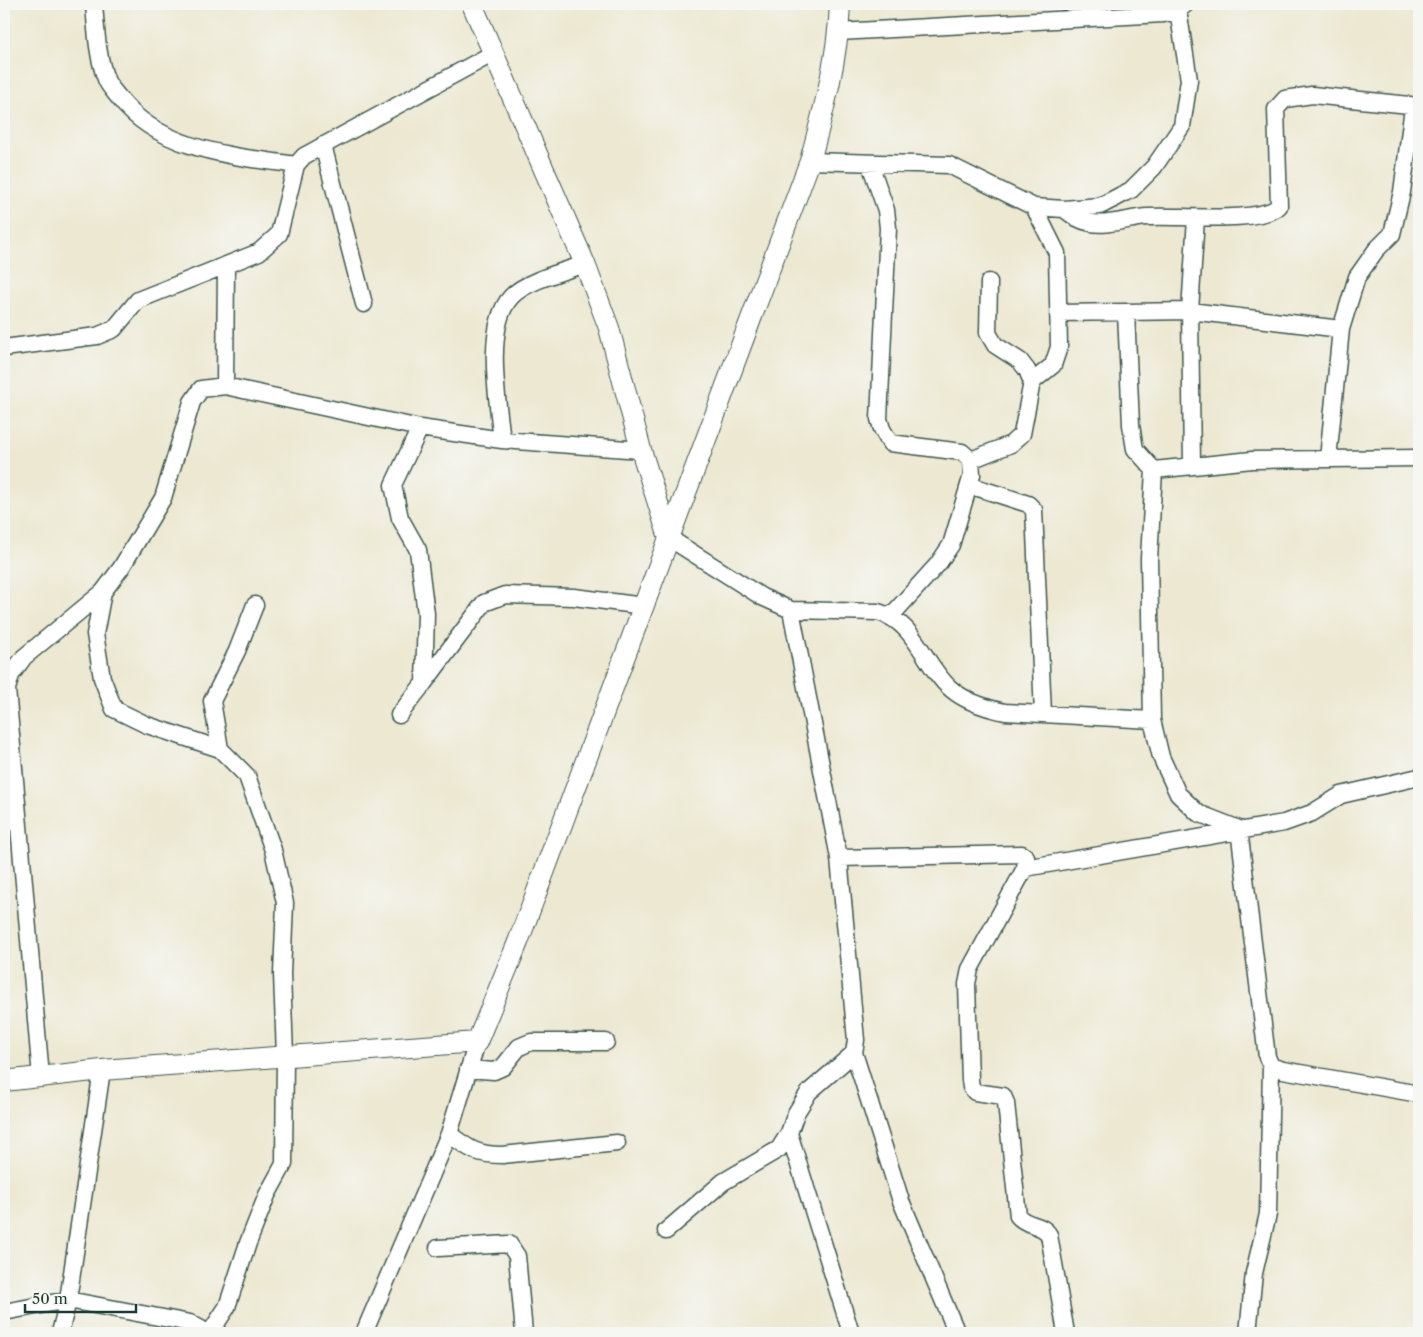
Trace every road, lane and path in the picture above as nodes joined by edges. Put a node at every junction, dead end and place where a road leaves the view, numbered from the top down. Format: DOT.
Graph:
graph roads {
  1 [pos="94,4"];
  2 [pos="472,4"];
  3 [pos="840,4"];
  4 [pos="1182,7"];
  5 [pos="839,32"];
  6 [pos="492,54"];
  7 [pos="1419,107"];
  8 [pos="323,145"];
  9 [pos="810,162"];
  10 [pos="870,164"];
  11 [pos="296,165"];
  12 [pos="1034,207"];
  13 [pos="1064,209"];
  14 [pos="1196,218"];
  15 [pos="585,264"];
  16 [pos="226,265"];
  17 [pos="989,282"];
  18 [pos="364,304"];
  19 [pos="1190,311"];
  20 [pos="1126,312"];
  21 [pos="1059,313"];
  22 [pos="1341,329"];
  23 [pos="4,348"];
  24 [pos="1032,382"];
  25 [pos="225,386"];
  26 [pos="420,428"];
  27 [pos="502,440"];
  28 [pos="641,450"];
  29 [pos="1419,458"];
  30 [pos="1328,459"];
  31 [pos="971,460"];
  32 [pos="1192,466"];
  33 [pos="1154,470"];
  34 [pos="969,485"];
  35 [pos="669,538"];
  36 [pos="103,592"];
  37 [pos="255,605"];
  38 [pos="644,606"];
  39 [pos="791,610"];
  40 [pos="891,616"];
  41 [pos="7,672"];
  42 [pos="424,683"];
  43 [pos="1043,714"];
  44 [pos="399,715"];
  45 [pos="1152,720"];
  46 [pos="220,750"];
  47 [pos="1419,777"];
  48 [pos="1239,830"];
  49 [pos="839,858"];
  50 [pos="1026,868"];
  51 [pos="476,1042"];
  52 [pos="606,1042"];
  53 [pos="854,1053"];
  54 [pos="285,1056"];
  55 [pos="1271,1066"];
  56 [pos="468,1069"];
  57 [pos="102,1070"];
  58 [pos="41,1077"];
  59 [pos="4,1081"];
  60 [pos="1419,1094"];
  61 [pos="789,1133"];
  62 [pos="449,1134"];
  63 [pos="617,1143"];
  64 [pos="666,1231"];
  65 [pos="438,1248"];
  66 [pos="68,1300"];
  67 [pos="4,1312"];
  68 [pos="60,1333"];
  69 [pos="204,1333"];
  70 [pos="210,1333"];
  71 [pos="364,1333"];
  72 [pos="524,1333"];
  73 [pos="851,1333"];
  74 [pos="957,1333"];
  75 [pos="1066,1333"];
  76 [pos="1248,1333"];
  1 -- 11 [label="street"];
  2 -- 6 [label="street"];
  3 -- 5 [label="street"];
  4 -- 5 [label="street"];
  4 -- 13 [label="street"];
  5 -- 9 [label="street"];
  6 -- 8 [label="street"];
  6 -- 15 [label="street"];
  7 -- 14 [label="street"];
  7 -- 22 [label="street"];
  8 -- 11 [label="street"];
  8 -- 18 [label="street"];
  9 -- 10 [label="street"];
  9 -- 35 [label="street"];
  10 -- 12 [label="street"];
  10 -- 31 [label="street"];
  11 -- 16 [label="street"];
  12 -- 13 [label="street"];
  12 -- 21 [label="street"];
  13 -- 14 [label="street"];
  14 -- 19 [label="street"];
  15 -- 27 [label="street"];
  15 -- 28 [label="street"];
  16 -- 23 [label="street"];
  16 -- 25 [label="street"];
  17 -- 24 [label="street"];
  19 -- 20 [label="street"];
  19 -- 22 [label="street"];
  19 -- 32 [label="street"];
  20 -- 21 [label="street"];
  20 -- 33 [label="street"];
  21 -- 24 [label="street"];
  22 -- 30 [label="street"];
  24 -- 31 [label="street"];
  25 -- 26 [label="street"];
  25 -- 36 [label="street"];
  26 -- 27 [label="street"];
  26 -- 42 [label="street"];
  27 -- 28 [label="street"];
  28 -- 35 [label="street"];
  29 -- 30 [label="street"];
  30 -- 32 [label="street"];
  31 -- 34 [label="street"];
  32 -- 33 [label="street"];
  33 -- 45 [label="street"];
  34 -- 40 [label="street"];
  34 -- 43 [label="street"];
  35 -- 38 [label="street"];
  35 -- 39 [label="street"];
  36 -- 41 [label="street"];
  36 -- 46 [label="street"];
  37 -- 46 [label="street"];
  38 -- 42 [label="street"];
  38 -- 51 [label="street"];
  39 -- 40 [label="street"];
  39 -- 49 [label="street"];
  40 -- 43 [label="street"];
  41 -- 58 [label="street"];
  42 -- 44 [label="street"];
  43 -- 45 [label="street"];
  45 -- 48 [label="street"];
  46 -- 54 [label="street"];
  47 -- 48 [label="street"];
  48 -- 50 [label="street"];
  48 -- 55 [label="street"];
  49 -- 50 [label="street"];
  49 -- 53 [label="street"];
  50 -- 75 [label="street"];
  51 -- 54 [label="street"];
  51 -- 56 [label="street"];
  52 -- 56 [label="street"];
  53 -- 61 [label="street"];
  53 -- 74 [label="street"];
  54 -- 57 [label="street"];
  54 -- 70 [label="street"];
  55 -- 60 [label="street"];
  55 -- 76 [label="street"];
  56 -- 62 [label="street"];
  57 -- 58 [label="street"];
  57 -- 66 [label="street"];
  58 -- 59 [label="street"];
  61 -- 64 [label="street"];
  61 -- 73 [label="street"];
  62 -- 63 [label="street"];
  62 -- 71 [label="street"];
  65 -- 72 [label="street"];
  66 -- 67 [label="street"];
  66 -- 68 [label="street"];
  66 -- 69 [label="street"];
}
